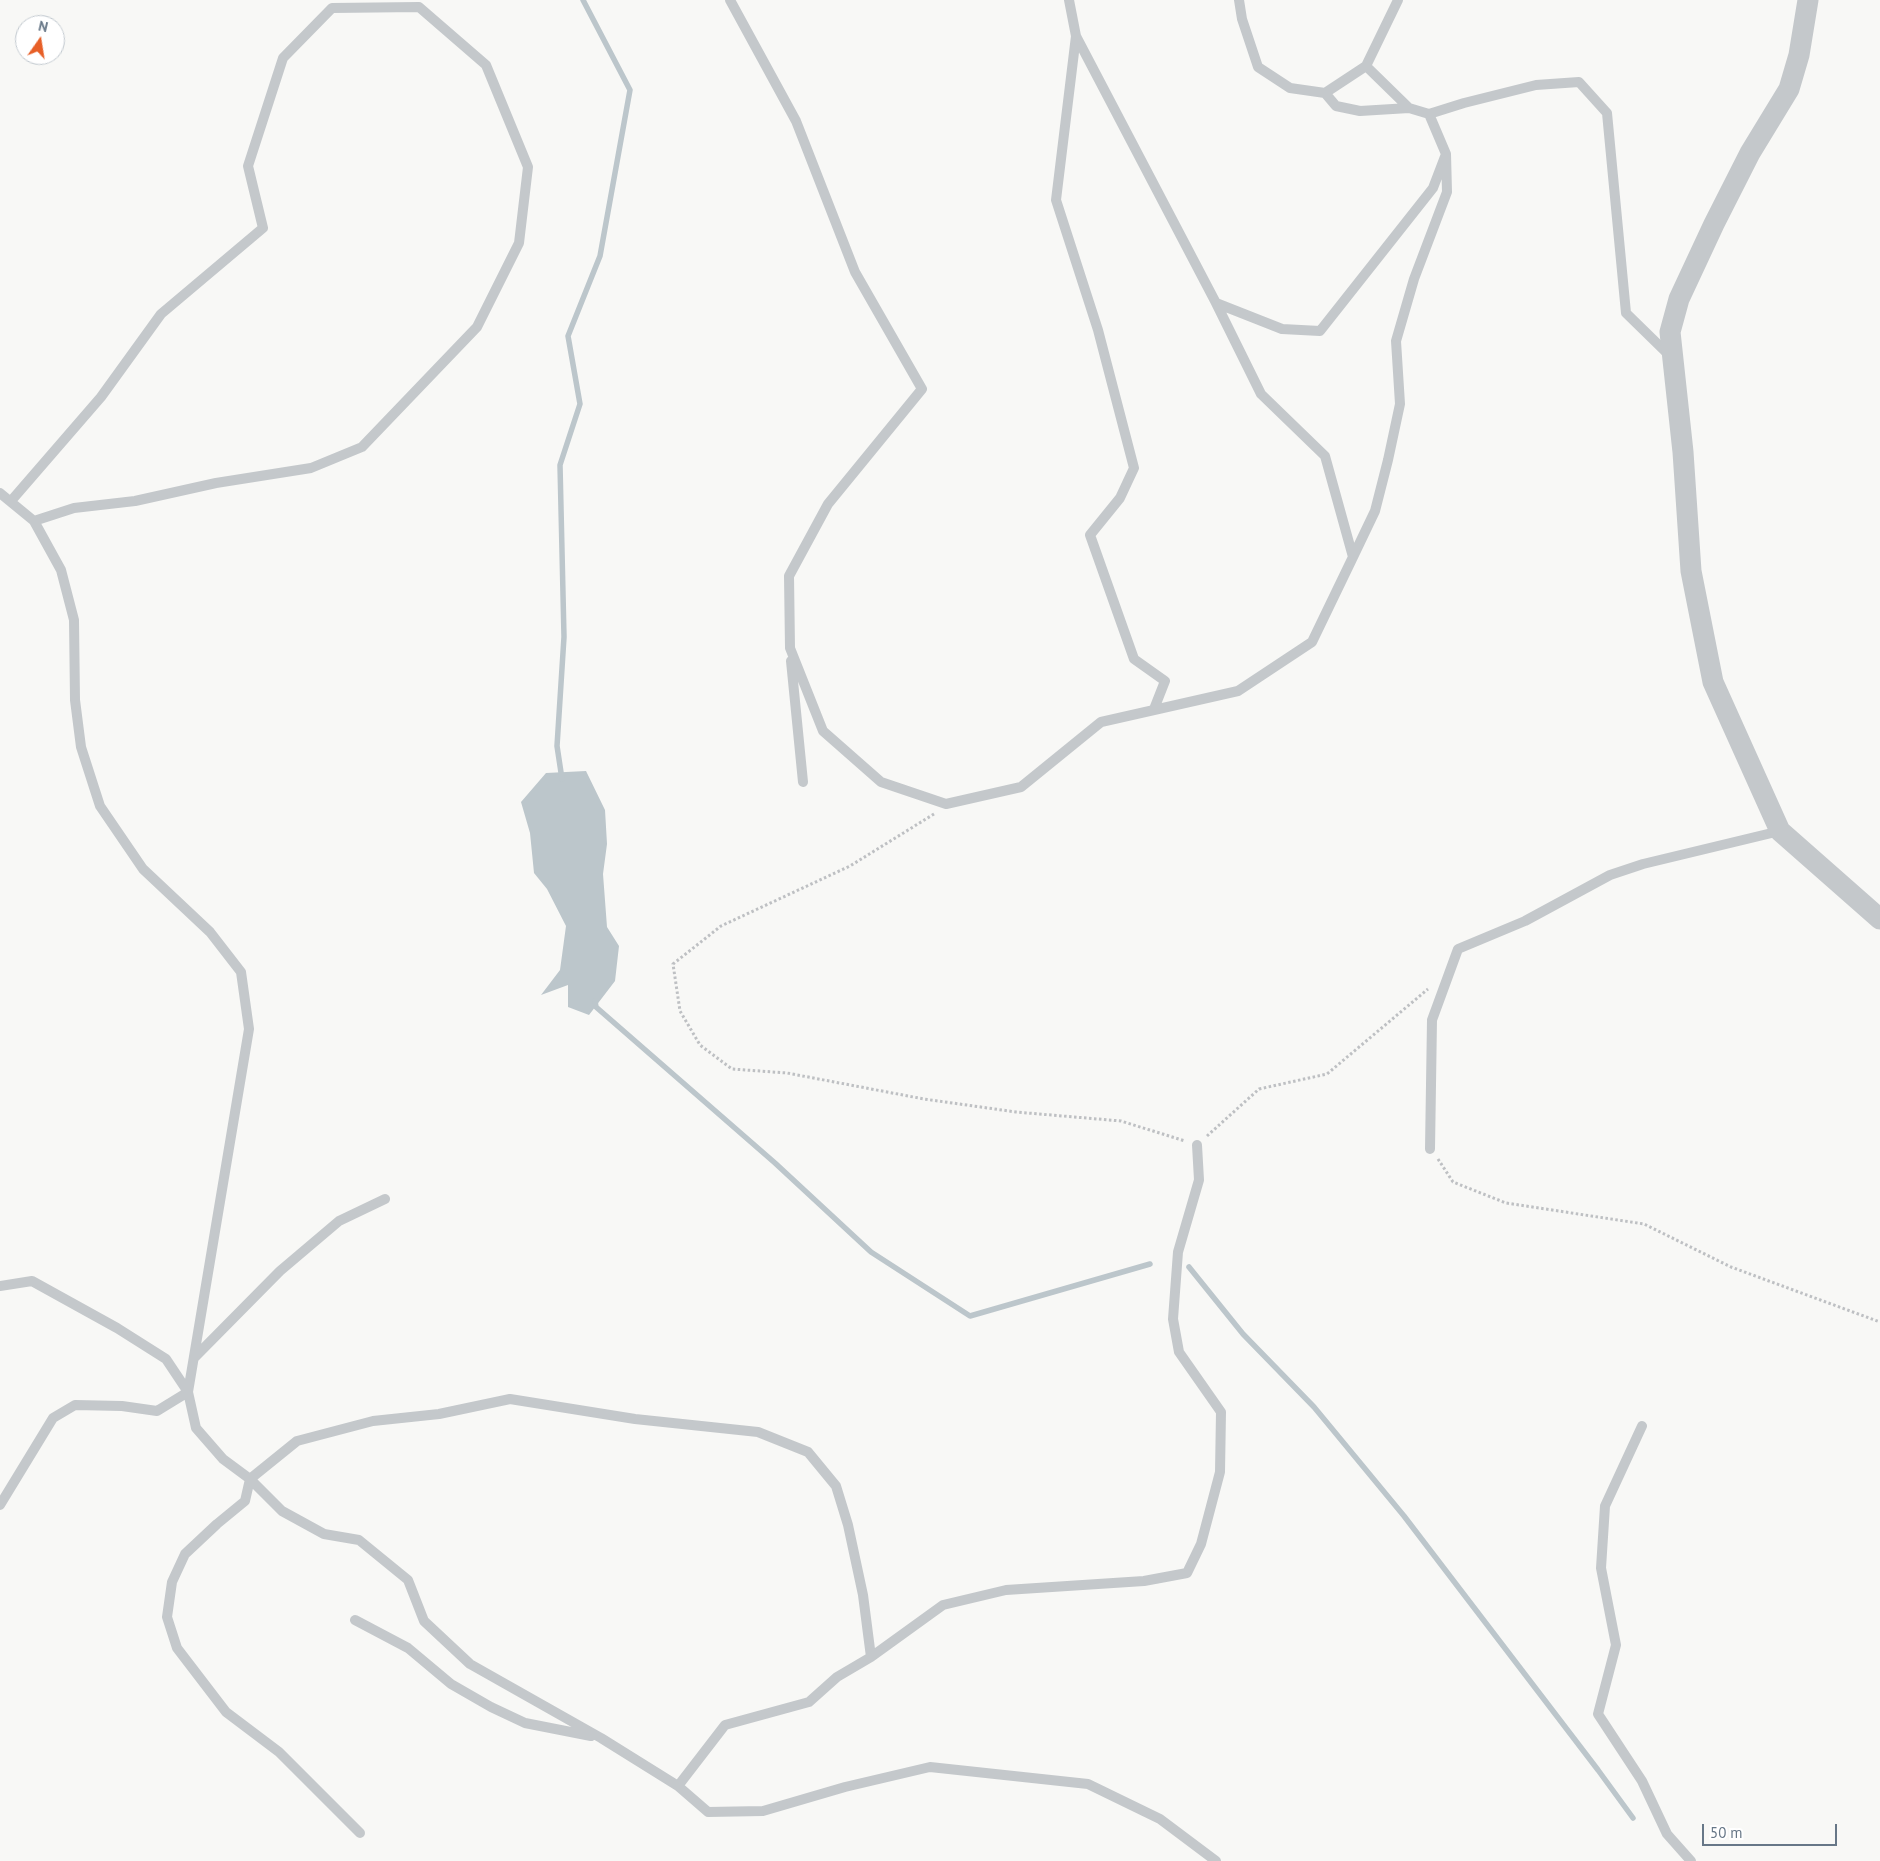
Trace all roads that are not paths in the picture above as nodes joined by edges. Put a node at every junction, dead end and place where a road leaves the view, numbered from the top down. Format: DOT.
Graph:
graph roads {
  1 [pos="730,0"];
  2 [pos="1069,0"];
  3 [pos="1240,0"];
  4 [pos="1398,0"];
  5 [pos="1808,0"];
  6 [pos="1076,36"];
  7 [pos="1366,66"];
  8 [pos="1325,93"];
  9 [pos="1409,108"];
  10 [pos="1429,114"];
  11 [pos="1446,154"];
  12 [pos="1216,303"];
  13 [pos="1674,360"];
  14 [pos="0,493"];
  15 [pos="11,501"];
  16 [pos="34,521"];
  17 [pos="1353,557"];
  18 [pos="790,648"];
  19 [pos="1154,709"];
  20 [pos="804,782"];
  21 [pos="1780,832"];
  22 [pos="1880,919"];
  23 [pos="1197,1145"];
  24 [pos="1430,1148"];
  25 [pos="385,1199"];
  26 [pos="0,1286"];
  27 [pos="194,1358"];
  28 [pos="188,1392"];
  29 [pos="1642,1426"];
  30 [pos="250,1479"];
  31 [pos="0,1505"];
  32 [pos="356,1620"];
  33 [pos="870,1657"];
  34 [pos="600,1738"];
  35 [pos="678,1786"];
  36 [pos="360,1833"];
  37 [pos="1216,1861"];
  38 [pos="1691,1861"];
  1 -- 18 [label="lane"];
  2 -- 6 [label="lane"];
  3 -- 8 [label="lane"];
  4 -- 7 [label="lane"];
  5 -- 13 [label="street"];
  6 -- 12 [label="lane"];
  6 -- 19 [label="lane"];
  7 -- 8 [label="lane"];
  7 -- 9 [label="lane"];
  8 -- 9 [label="lane"];
  9 -- 10 [label="lane"];
  10 -- 11 [label="lane"];
  10 -- 13 [label="lane"];
  11 -- 12 [label="lane"];
  11 -- 17 [label="lane"];
  12 -- 17 [label="lane"];
  13 -- 21 [label="street"];
  14 -- 15 [label="lane"];
  15 -- 16 [label="lane"];
  15 -- 16 [label="lane"];
  16 -- 27 [label="lane"];
  17 -- 19 [label="lane"];
  18 -- 19 [label="lane"];
  18 -- 20 [label="lane"];
  21 -- 22 [label="street"];
  21 -- 24 [label="lane"];
  23 -- 33 [label="lane"];
  25 -- 27 [label="lane"];
  26 -- 28 [label="lane"];
  27 -- 28 [label="lane"];
  28 -- 30 [label="lane"];
  28 -- 31 [label="lane"];
  29 -- 38 [label="lane"];
  30 -- 33 [label="lane"];
  30 -- 34 [label="lane"];
  30 -- 36 [label="lane"];
  32 -- 34 [label="lane"];
  33 -- 35 [label="lane"];
  34 -- 35 [label="lane"];
  35 -- 37 [label="lane"];
}
